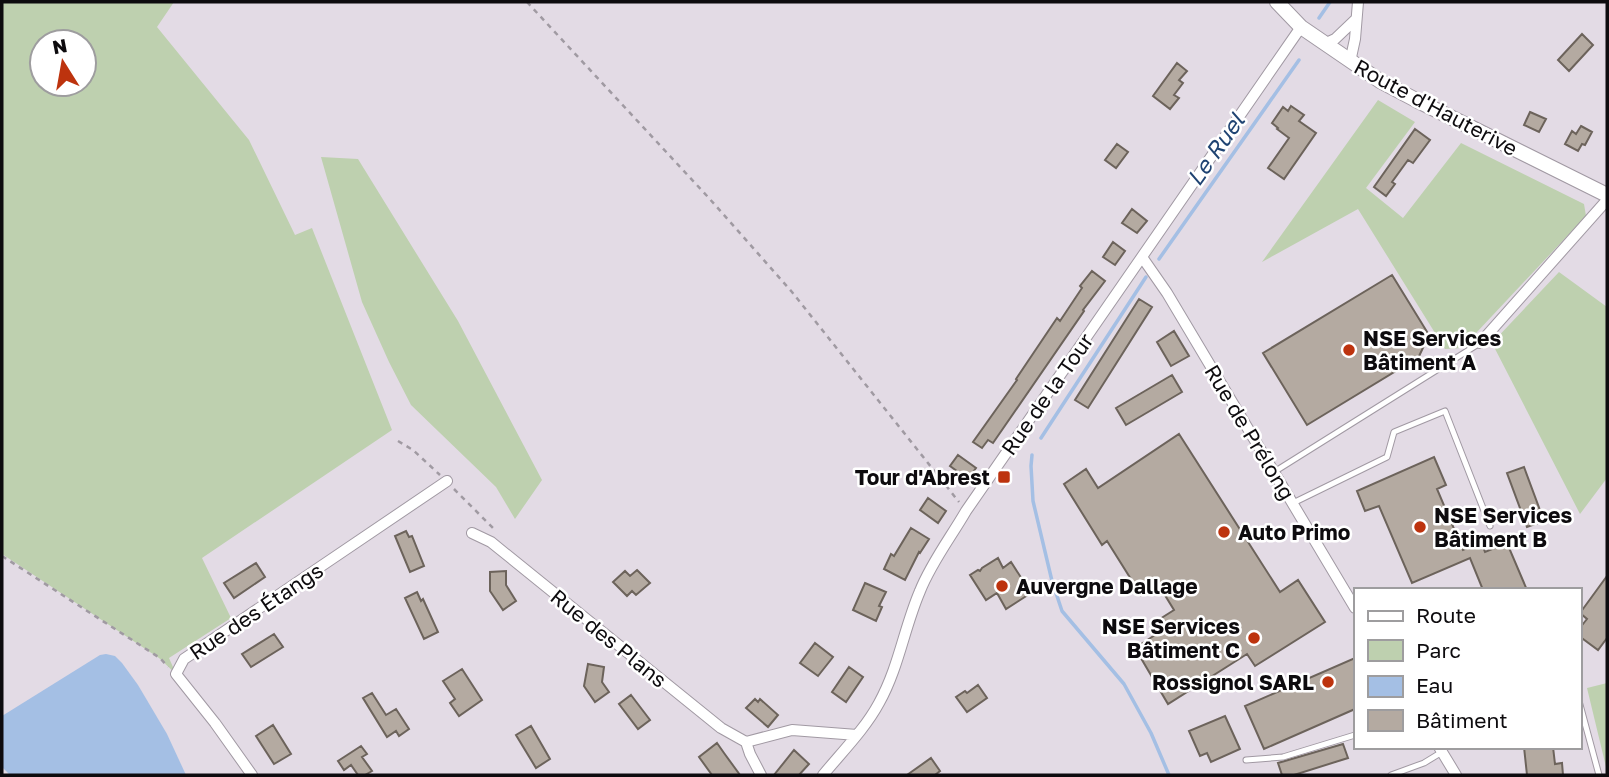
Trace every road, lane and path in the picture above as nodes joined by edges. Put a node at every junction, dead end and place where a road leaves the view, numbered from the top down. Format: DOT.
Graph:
graph roads {
  1 [pos="527,2"];
  2 [pos="1277,2"];
  3 [pos="1358,2"];
  4 [pos="1356,19"];
  5 [pos="1301,27"];
  6 [pos="1324,44"];
  7 [pos="1350,62"];
  8 [pos="1607,195"];
  9 [pos="1607,200"];
  10 [pos="1142,257"];
  11 [pos="1480,343"];
  12 [pos="398,442"];
  13 [pos="1274,472"];
  14 [pos="446,481"];
  15 [pos="1293,503"];
  16 [pos="966,511"];
  17 [pos="1490,526"];
  18 [pos="472,533"];
  19 [pos="499,535"];
  20 [pos="2,556"];
  21 [pos="1354,606"];
  22 [pos="176,674"];
  23 [pos="1581,708"];
  24 [pos="857,735"];
  25 [pos="1354,735"];
  26 [pos="746,742"];
  27 [pos="1440,750"];
  28 [pos="1246,760"];
  29 [pos="252,775"];
  30 [pos="761,775"];
  31 [pos="823,775"];
  32 [pos="1391,775"];
  33 [pos="1455,775"];
  34 [pos="1599,775"];
  1 -- 16 [label="path"];
  2 -- 5 [label="main road, Route d'Hauterive"];
  3 -- 4 [label="street"];
  4 -- 6 [label="street"];
  4 -- 7 [label="street"];
  5 -- 6 [label="main road, Route d'Hauterive"];
  5 -- 10 [label="street, Rue de la Tour"];
  6 -- 7 [label="main road, Route d'Hauterive"];
  7 -- 8 [label="main road, Route d'Hauterive"];
  9 -- 11 [label="street"];
  10 -- 13 [label="street, Rue de Prélong"];
  10 -- 16 [label="street, Rue de la Tour"];
  11 -- 13 [label="lane"];
  12 -- 14 [label="path"];
  13 -- 15 [label="street, Rue de Prélong"];
  14 -- 19 [label="path"];
  14 -- 22 [label="street, Rue des Étangs"];
  15 -- 17 [label="lane"];
  15 -- 21 [label="street, Rue de Prélong"];
  16 -- 24 [label="street, Rue de la Tour"];
  18 -- 26 [label="street, Rue des Plans"];
  20 -- 22 [label="path"];
  22 -- 29 [label="street, Rue des Étangs"];
  23 -- 34 [label="lane"];
  24 -- 26 [label="street"];
  24 -- 31 [label="street, Rue de la Tour"];
  25 -- 28 [label="lane"];
  26 -- 30 [label="street"];
  27 -- 32 [label="lane"];
  27 -- 33 [label="street"];
}
